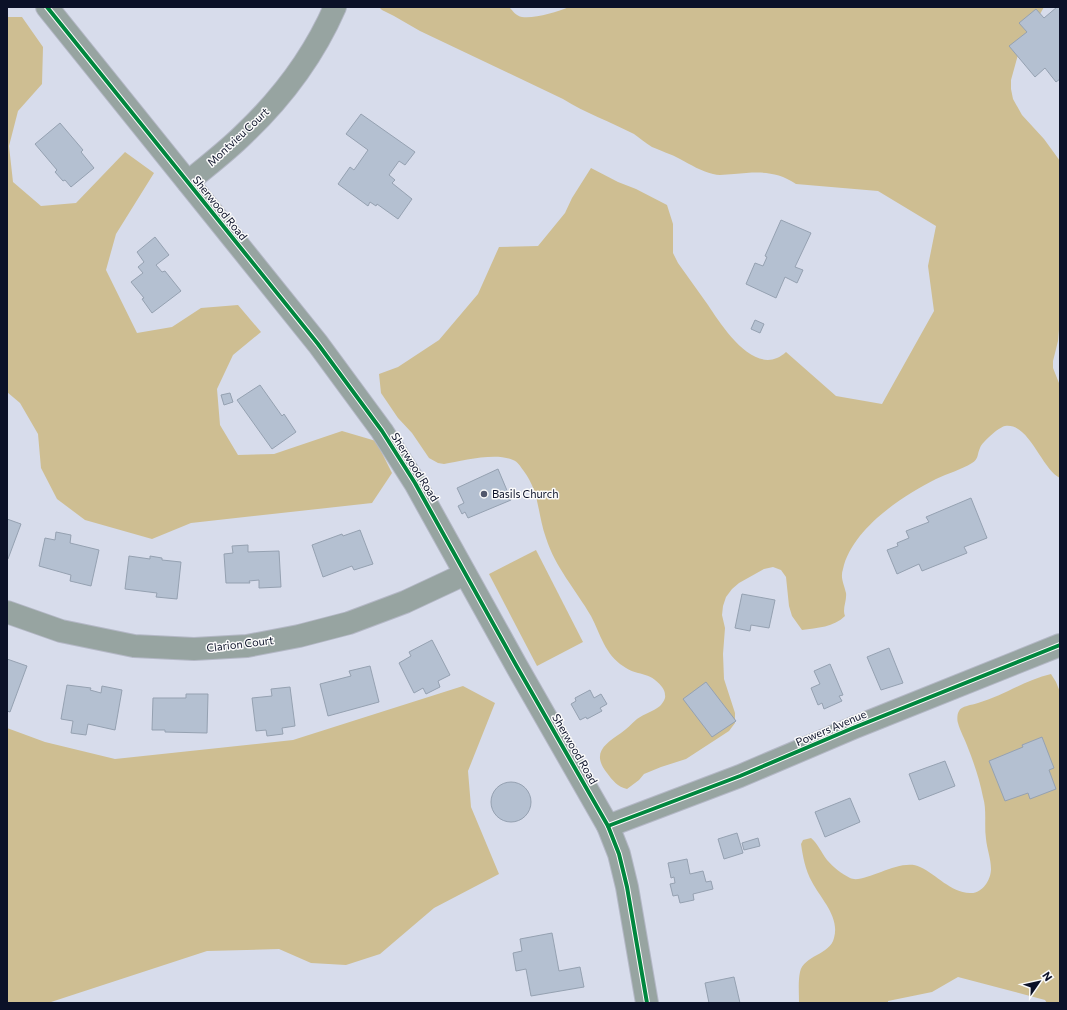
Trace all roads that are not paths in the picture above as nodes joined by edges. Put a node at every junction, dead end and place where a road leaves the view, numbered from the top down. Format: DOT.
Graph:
graph roads {
  1 [pos="47,7"];
  2 [pos="335,7"];
  3 [pos="188,182"];
  4 [pos="465,574"];
  5 [pos="7,612"];
  6 [pos="1060,645"];
  7 [pos="608,826"];
  8 [pos="647,1003"];
  1 -- 3 [label="street, Sherwood Road"];
  2 -- 3 [label="street, Montvieu Court"];
  3 -- 4 [label="street, Sherwood Road"];
  4 -- 5 [label="street, Clarion Court"];
  4 -- 7 [label="street, Sherwood Road"];
  6 -- 7 [label="street, Powers Avenue"];
  7 -- 8 [label="street, Sherwood Road"];
}
